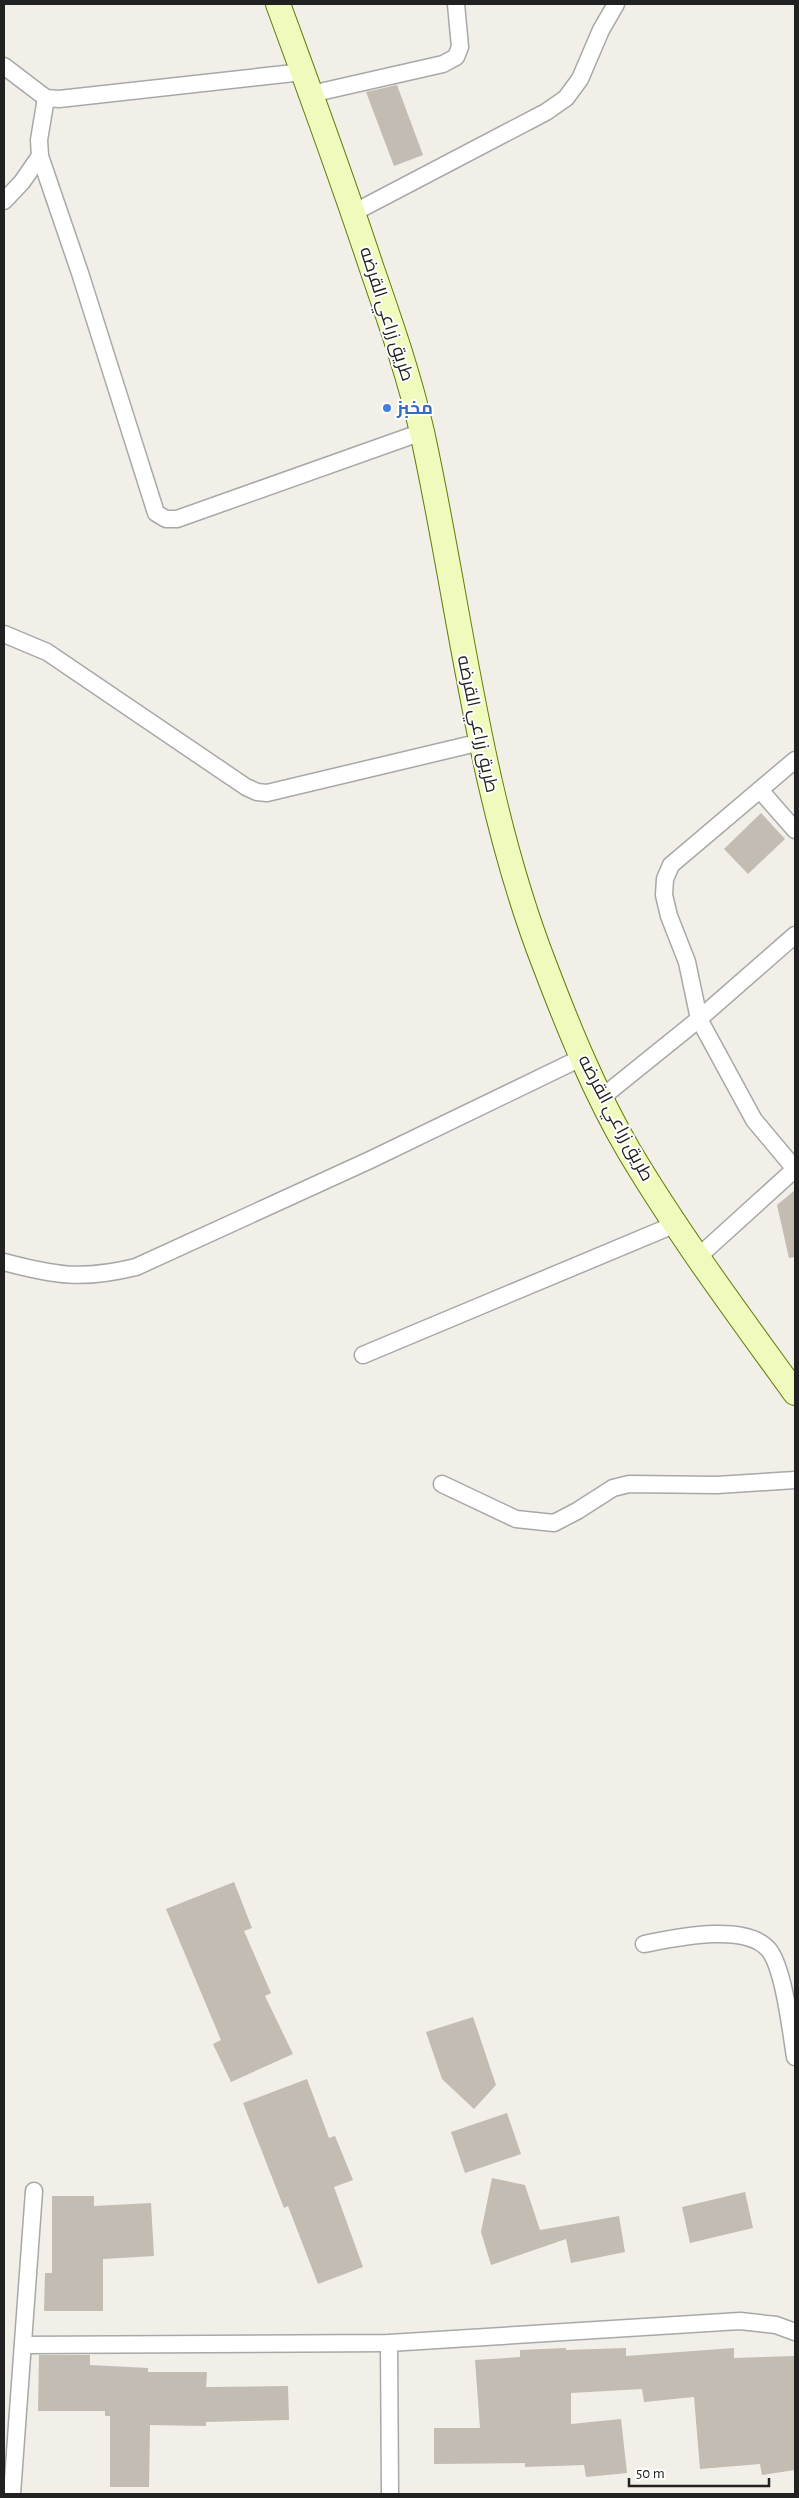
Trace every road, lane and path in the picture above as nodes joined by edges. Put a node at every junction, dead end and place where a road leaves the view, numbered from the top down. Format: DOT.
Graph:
graph roads {
  1 [pos="278,4"];
  2 [pos="456,4"];
  3 [pos="616,4"];
  4 [pos="4,66"];
  5 [pos="303,72"];
  6 [pos="311,94"];
  7 [pos="46,98"];
  8 [pos="40,156"];
  9 [pos="4,201"];
  10 [pos="354,213"];
  11 [pos="422,432"];
  12 [pos="4,634"];
  13 [pos="481,742"];
  14 [pos="795,760"];
  15 [pos="760,790"];
  16 [pos="795,830"];
  17 [pos="795,935"];
  18 [pos="699,1019"];
  19 [pos="583,1057"];
  20 [pos="601,1098"];
  21 [pos="795,1169"];
  22 [pos="676,1224"];
  23 [pos="698,1257"];
  24 [pos="4,1262"];
  25 [pos="363,1355"];
  26 [pos="795,1393"];
  27 [pos="795,1480"];
  28 [pos="442,1484"];
  29 [pos="644,1944"];
  30 [pos="795,2057"];
  31 [pos="34,2191"];
  32 [pos="795,2332"];
  33 [pos="389,2343"];
  34 [pos="23,2345"];
  35 [pos="12,2494"];
  36 [pos="390,2494"];
  1 -- 5 [label="main road, طريق زراعي القرضه"];
  2 -- 6 [label="street"];
  3 -- 10 [label="street"];
  4 -- 7 [label="street"];
  5 -- 6 [label="main road, طريق زراعي القرضه"];
  5 -- 7 [label="street"];
  6 -- 10 [label="main road, طريق زراعي القرضه"];
  7 -- 8 [label="street"];
  8 -- 9 [label="street"];
  8 -- 11 [label="street"];
  10 -- 11 [label="main road, طريق زراعي القرضه"];
  11 -- 13 [label="main road, طريق زراعي القرضه"];
  12 -- 13 [label="street"];
  13 -- 19 [label="main road, طريق زراعي القرضه"];
  14 -- 15 [label="street"];
  15 -- 16 [label="street"];
  15 -- 18 [label="street"];
  17 -- 18 [label="street"];
  18 -- 20 [label="street"];
  18 -- 21 [label="street"];
  19 -- 20 [label="main road, طريق زراعي القرضه"];
  19 -- 24 [label="street"];
  20 -- 22 [label="main road, طريق زراعي القرضه"];
  21 -- 23 [label="street"];
  22 -- 23 [label="main road, طريق زراعي القرضه"];
  22 -- 25 [label="street"];
  23 -- 26 [label="main road, طريق زراعي القرضه"];
  27 -- 28 [label="street"];
  29 -- 30 [label="street"];
  31 -- 34 [label="street"];
  32 -- 33 [label="street"];
  33 -- 34 [label="street"];
  33 -- 36 [label="street"];
  34 -- 35 [label="street"];
}
